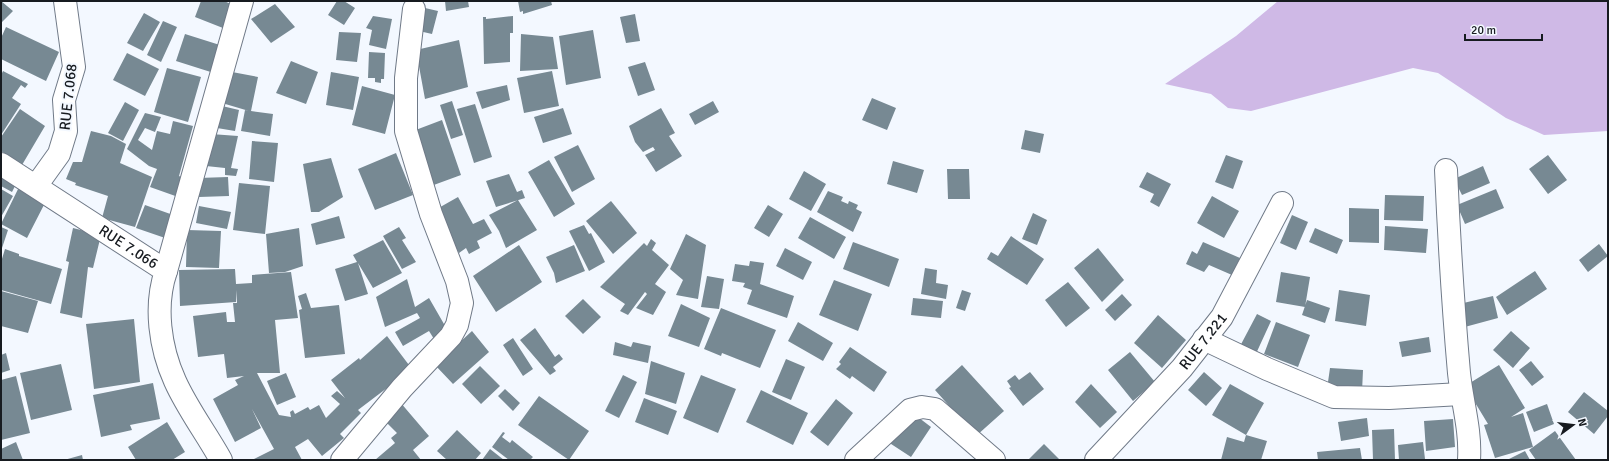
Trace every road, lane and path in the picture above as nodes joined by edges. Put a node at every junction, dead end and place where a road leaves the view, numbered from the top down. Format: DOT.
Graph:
graph roads {
  1 [pos="65,1"];
  2 [pos="242,1"];
  3 [pos="414,9"];
  4 [pos="1,164"];
  5 [pos="1446,170"];
  6 [pos="36,186"];
  7 [pos="1282,203"];
  8 [pos="166,271"];
  9 [pos="1204,339"];
  10 [pos="1461,394"];
  11 [pos="221,460"];
  12 [pos="342,460"];
  13 [pos="856,460"];
  14 [pos="994,460"];
  15 [pos="1096,460"];
  16 [pos="1469,460"];
  1 -- 6 [label="street, RUE 7.068"];
  2 -- 8 [label="street"];
  3 -- 12 [label="street"];
  4 -- 6 [label="street, RUE 7.066"];
  5 -- 10 [label="street"];
  6 -- 8 [label="street, RUE 7.066"];
  7 -- 9 [label="street, RUE 7.221"];
  8 -- 11 [label="street, RUE 7.066"];
  9 -- 10 [label="street"];
  9 -- 15 [label="street, RUE 7.221"];
  10 -- 16 [label="street"];
  13 -- 14 [label="street"];
}
